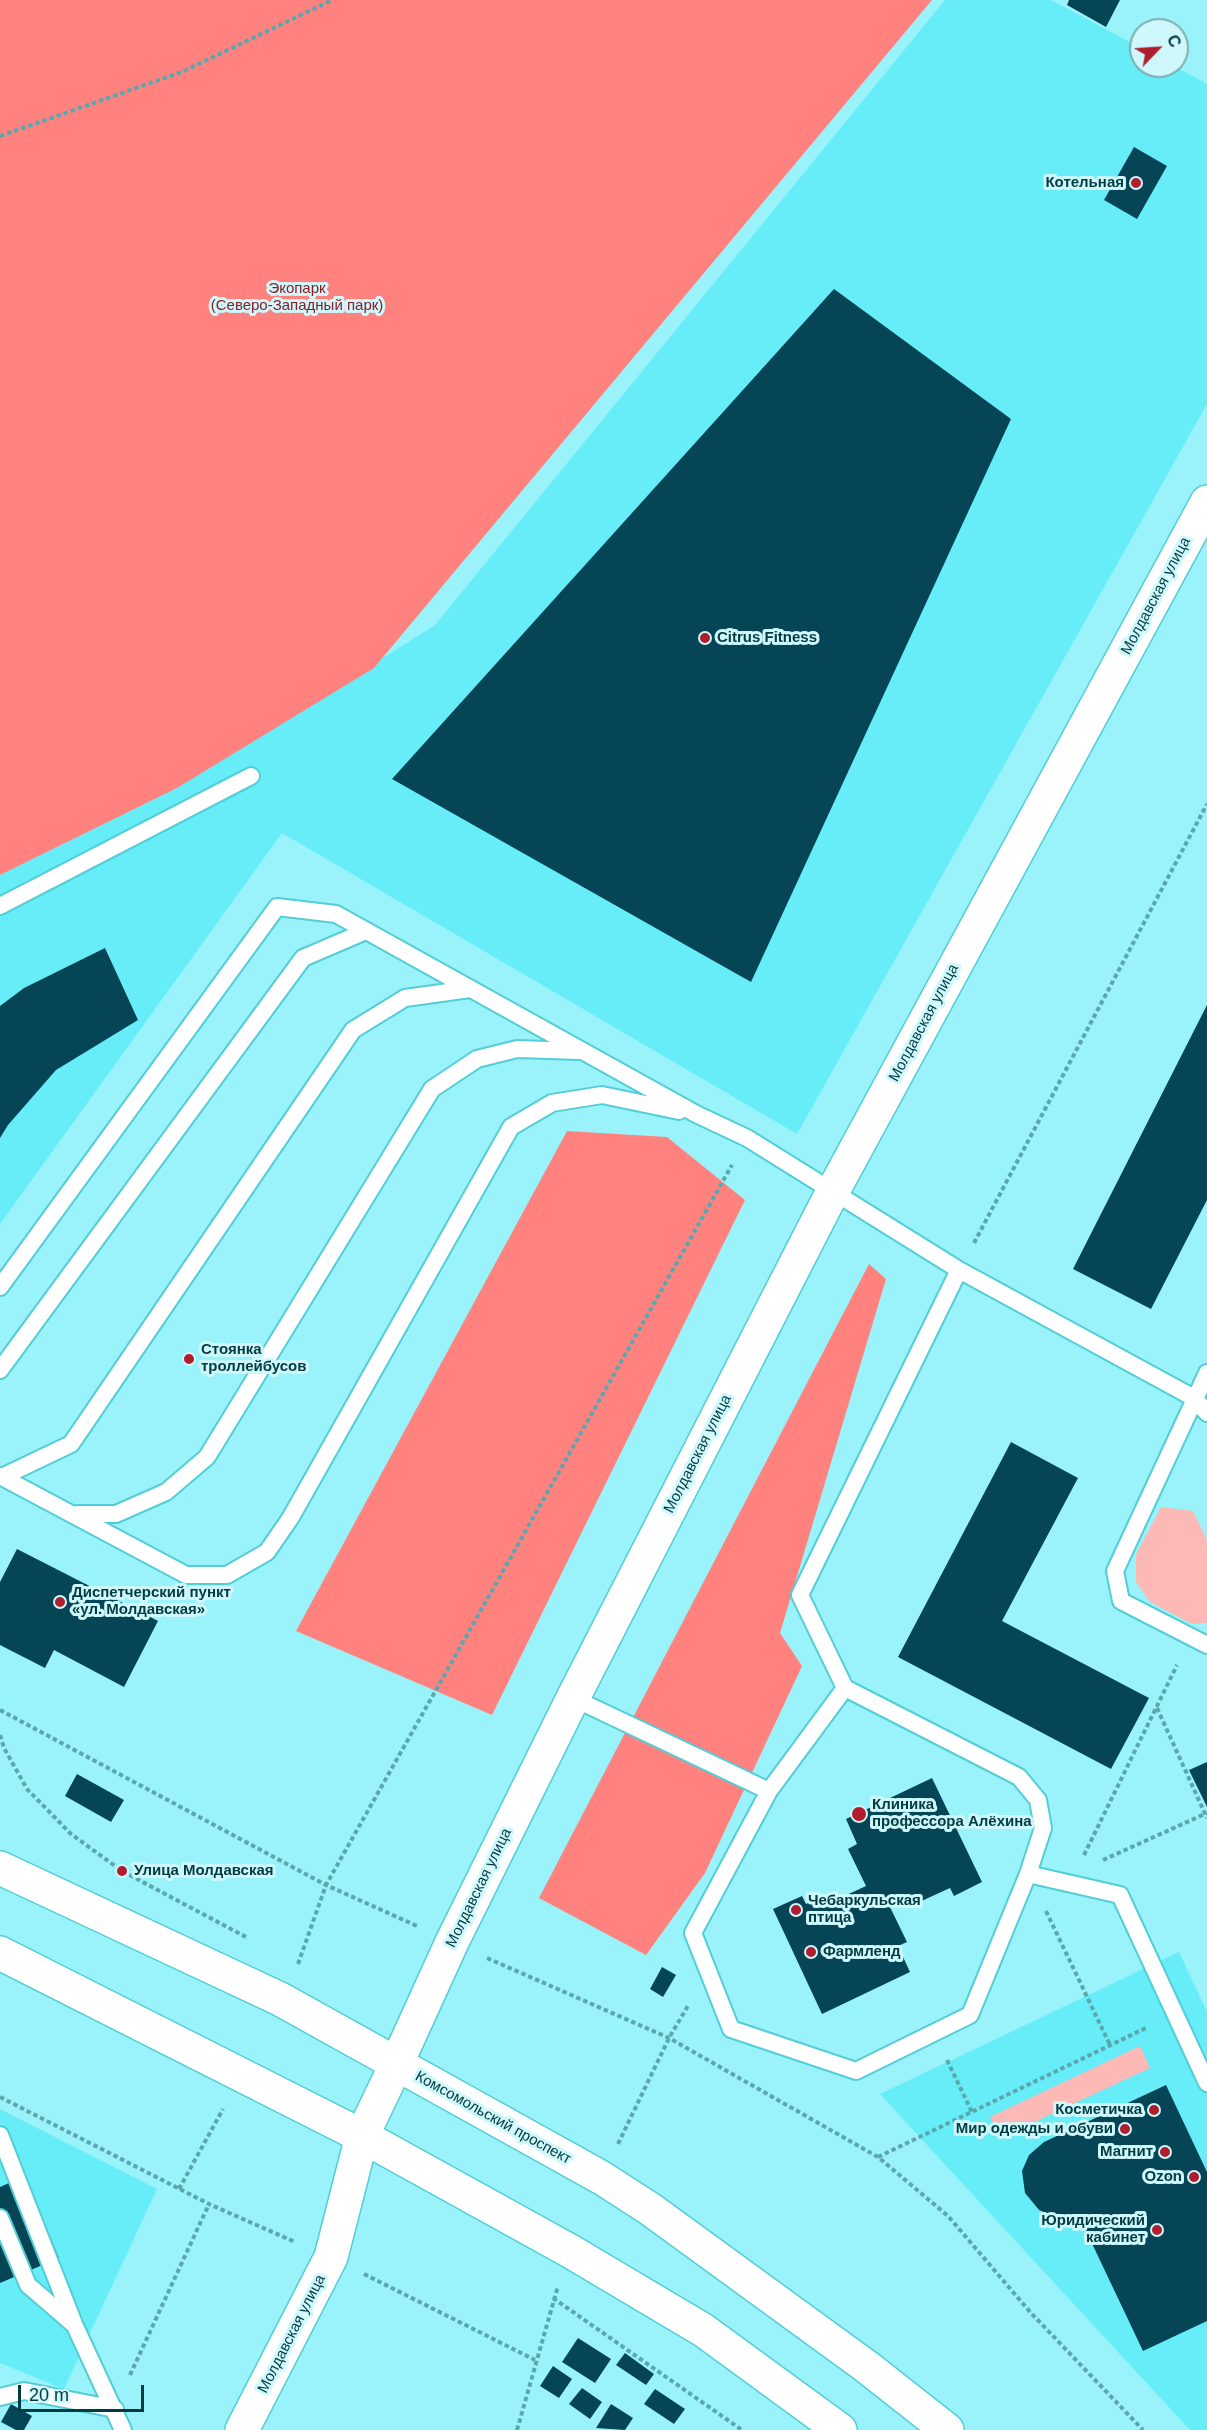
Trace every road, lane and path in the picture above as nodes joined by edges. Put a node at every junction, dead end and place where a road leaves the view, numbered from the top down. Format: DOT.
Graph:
graph roads {
  1 [pos="332,0"];
  2 [pos="0,136"];
  3 [pos="1207,502"];
  4 [pos="251,776"];
  5 [pos="1207,804"];
  6 [pos="0,906"];
  7 [pos="366,931"];
  8 [pos="470,988"];
  9 [pos="584,1051"];
  10 [pos="696,1114"];
  11 [pos="747,1138"];
  12 [pos="833,1191"];
  13 [pos="959,1270"];
  14 [pos="0,1287"];
  15 [pos="0,1370"];
  16 [pos="1207,1373"];
  17 [pos="1194,1398"];
  18 [pos="1207,1413"];
  19 [pos="1,1477"];
  20 [pos="74,1514"];
  21 [pos="1191,1637"];
  22 [pos="1207,1645"];
  23 [pos="845,1688"];
  24 [pos="573,1698"];
  25 [pos="1157,1707"];
  26 [pos="0,1710"];
  27 [pos="0,1735"];
  28 [pos="769,1791"];
  29 [pos="1207,1815"];
  30 [pos="0,1868"];
  31 [pos="1075,1873"];
  32 [pos="1028,1874"];
  33 [pos="1059,1880"];
  34 [pos="326,1885"];
  35 [pos="256,1942"];
  36 [pos="452,1942"];
  37 [pos="0,1953"];
  38 [pos="287,1959"];
  39 [pos="298,1965"];
  40 [pos="708,1971"];
  41 [pos="280,1999"];
  42 [pos="1175,2014"];
  43 [pos="934,2032"];
  44 [pos="669,2038"];
  45 [pos="1110,2045"];
  46 [pos="396,2065"];
  47 [pos="242,2074"];
  48 [pos="1207,2082"];
  49 [pos="0,2097"];
  50 [pos="972,2112"];
  51 [pos="0,2135"];
  52 [pos="363,2136"];
  53 [pos="878,2157"];
  54 [pos="602,2178"];
  55 [pos="179,2189"];
  56 [pos="209,2204"];
  57 [pos="0,2218"];
  58 [pos="570,2251"];
  59 [pos="331,2257"];
  60 [pos="554,2298"];
  61 [pos="74,2324"];
  62 [pos="535,2360"];
  63 [pos="0,2397"];
  64 [pos="115,2409"];
  65 [pos="826,2425"];
  66 [pos="123,2430"];
  67 [pos="242,2430"];
  68 [pos="517,2430"];
  69 [pos="742,2430"];
  70 [pos="947,2430"];
  71 [pos="1143,2430"];
  1 -- 2 [label="path"];
  3 -- 12 [label="main road, Молдавская улица"];
  4 -- 6 [label="lane"];
  5 -- 13 [label="path"];
  7 -- 8 [label="lane"];
  7 -- 14 [label="lane"];
  7 -- 15 [label="lane"];
  8 -- 9 [label="lane"];
  8 -- 19 [label="lane"];
  9 -- 10 [label="lane"];
  9 -- 20 [label="lane"];
  10 -- 11 [label="lane"];
  10 -- 20 [label="lane"];
  11 -- 12 [label="lane"];
  11 -- 34 [label="path"];
  12 -- 13 [label="lane"];
  12 -- 24 [label="main road, Молдавская улица"];
  13 -- 17 [label="lane"];
  13 -- 23 [label="lane"];
  16 -- 17 [label="lane"];
  17 -- 18 [label="lane"];
  17 -- 21 [label="lane"];
  19 -- 20 [label="lane"];
  21 -- 22 [label="lane"];
  21 -- 25 [label="path"];
  23 -- 28 [label="lane"];
  23 -- 32 [label="lane"];
  24 -- 28 [label="lane"];
  24 -- 36 [label="main road, Молдавская улица"];
  25 -- 29 [label="path"];
  25 -- 31 [label="path"];
  26 -- 34 [label="path"];
  27 -- 35 [label="path"];
  28 -- 40 [label="lane"];
  29 -- 31 [label="path"];
  30 -- 41 [label="main road, Комсомольский проспект"];
  31 -- 33 [label="path"];
  32 -- 33 [label="lane"];
  32 -- 43 [label="lane"];
  32 -- 45 [label="path"];
  33 -- 42 [label="lane"];
  34 -- 36 [label="path"];
  34 -- 39 [label="path"];
  36 -- 44 [label="path"];
  36 -- 46 [label="main road, Молдавская улица"];
  37 -- 47 [label="main road"];
  38 -- 39 [label="path"];
  39 -- 41 [label="path"];
  40 -- 43 [label="lane"];
  40 -- 44 [label="path"];
  41 -- 46 [label="main road, Комсомольский проспект"];
  42 -- 45 [label="path"];
  42 -- 48 [label="lane"];
  43 -- 50 [label="path"];
  44 -- 53 [label="path"];
  44 -- 54 [label="path"];
  45 -- 50 [label="path"];
  46 -- 52 [label="main road, Молдавская улица"];
  46 -- 54 [label="main road, Комсомольский проспект"];
  47 -- 52 [label="main road"];
  47 -- 55 [label="path"];
  49 -- 55 [label="path"];
  50 -- 53 [label="path"];
  51 -- 61 [label="lane"];
  52 -- 58 [label="main road"];
  52 -- 59 [label="main road, Молдавская улица"];
  53 -- 71 [label="path"];
  54 -- 70 [label="main road, Комсомольский проспект"];
  55 -- 56 [label="path"];
  56 -- 59 [label="path"];
  56 -- 64 [label="path"];
  57 -- 61 [label="lane"];
  58 -- 60 [label="path"];
  58 -- 65 [label="main road"];
  59 -- 62 [label="path"];
  59 -- 67 [label="main road, Молдавская улица"];
  60 -- 62 [label="path"];
  60 -- 69 [label="path"];
  61 -- 64 [label="lane"];
  62 -- 68 [label="path"];
  63 -- 64 [label="lane"];
  64 -- 66 [label="lane"];
}
